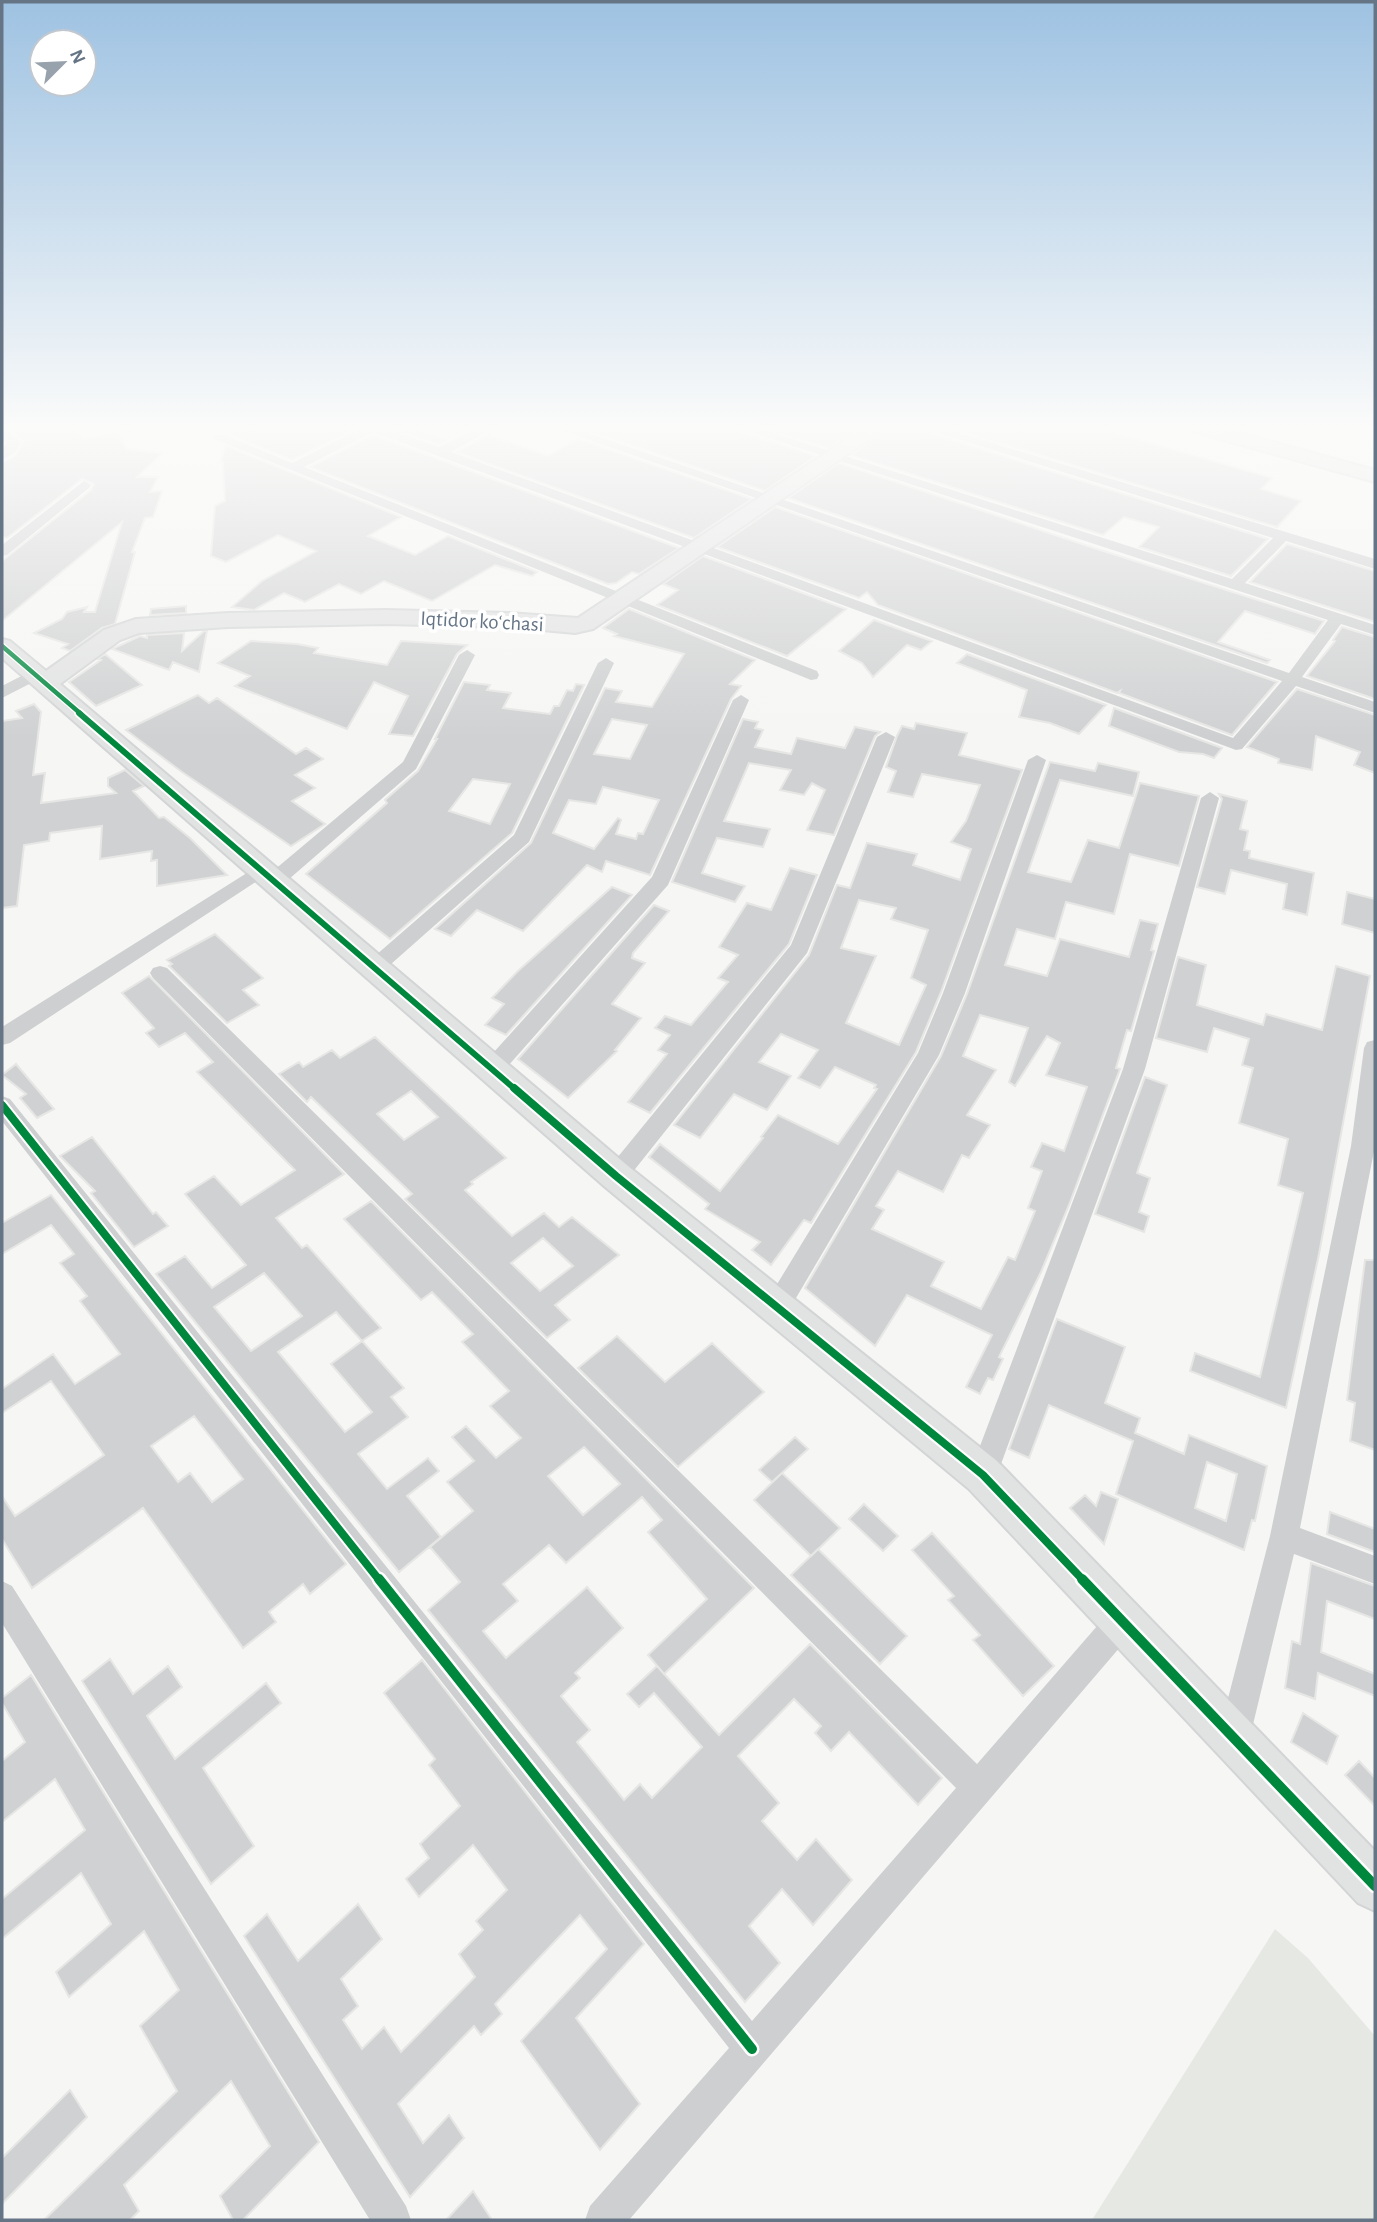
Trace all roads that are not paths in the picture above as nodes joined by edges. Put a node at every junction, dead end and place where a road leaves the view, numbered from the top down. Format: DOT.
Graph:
graph roads {
  1 [pos="28,531"];
  2 [pos="453,531"];
  3 [pos="655,531"];
  4 [pos="725,531"];
  5 [pos="857,531"];
  6 [pos="1065,531"];
  7 [pos="1266,531"];
  8 [pos="1283,536"];
  9 [pos="700,547"];
  10 [pos="2,552"];
  11 [pos="1375,564"];
  12 [pos="1235,585"];
  13 [pos="623,599"];
  14 [pos="1338,618"];
  15 [pos="1375,630"];
  16 [pos="2,646"];
  17 [pos="467,655"];
  18 [pos="606,663"];
  19 [pos="811,675"];
  20 [pos="39,679"];
  21 [pos="1292,680"];
  22 [pos="2,693"];
  23 [pos="741,700"];
  24 [pos="1375,708"];
  25 [pos="886,737"];
  26 [pos="1037,760"];
  27 [pos="1210,798"];
  28 [pos="268,875"];
  29 [pos="375,967"];
  30 [pos="160,973"];
  31 [pos="2,1037"];
  32 [pos="1375,1048"];
  33 [pos="492,1069"];
  34 [pos="2,1105"];
  35 [pos="616,1177"];
  36 [pos="777,1307"];
  37 [pos="983,1475"];
  38 [pos="1284,1536"];
  39 [pos="1375,1570"];
  40 [pos="2,1596"];
  41 [pos="1122,1621"];
  42 [pos="1234,1737"];
  43 [pos="978,1788"];
  44 [pos="1375,1886"];
  45 [pos="752,2049"];
  46 [pos="392,2220"];
  47 [pos="604,2220"];
  1 -- 10 [label="street"];
  2 -- 13 [label="street"];
  3 -- 9 [label="street"];
  4 -- 9 [label="street, Iqtidor koʻchasi"];
  5 -- 21 [label="street"];
  6 -- 12 [label="street"];
  7 -- 8 [label="street"];
  8 -- 11 [label="street"];
  8 -- 12 [label="street"];
  9 -- 13 [label="street, Iqtidor koʻchasi"];
  9 -- 21 [label="street"];
  12 -- 14 [label="street"];
  13 -- 19 [label="street"];
  13 -- 20 [label="street, Iqtidor koʻchasi"];
  14 -- 15 [label="street"];
  14 -- 21 [label="street"];
  16 -- 20 [label="street"];
  17 -- 28 [label="street"];
  18 -- 29 [label="street"];
  20 -- 22 [label="street"];
  20 -- 28 [label="street"];
  21 -- 24 [label="street"];
  23 -- 33 [label="street"];
  25 -- 35 [label="street"];
  26 -- 36 [label="street"];
  27 -- 37 [label="street"];
  28 -- 29 [label="street"];
  28 -- 31 [label="street"];
  29 -- 33 [label="street"];
  30 -- 43 [label="street"];
  32 -- 38 [label="street"];
  33 -- 35 [label="street"];
  34 -- 45 [label="street"];
  35 -- 36 [label="street"];
  36 -- 37 [label="street"];
  37 -- 41 [label="street"];
  38 -- 39 [label="street"];
  38 -- 42 [label="street"];
  40 -- 46 [label="street"];
  41 -- 42 [label="street"];
  41 -- 43 [label="street"];
  42 -- 44 [label="street"];
  43 -- 45 [label="street"];
  45 -- 47 [label="street"];
}
